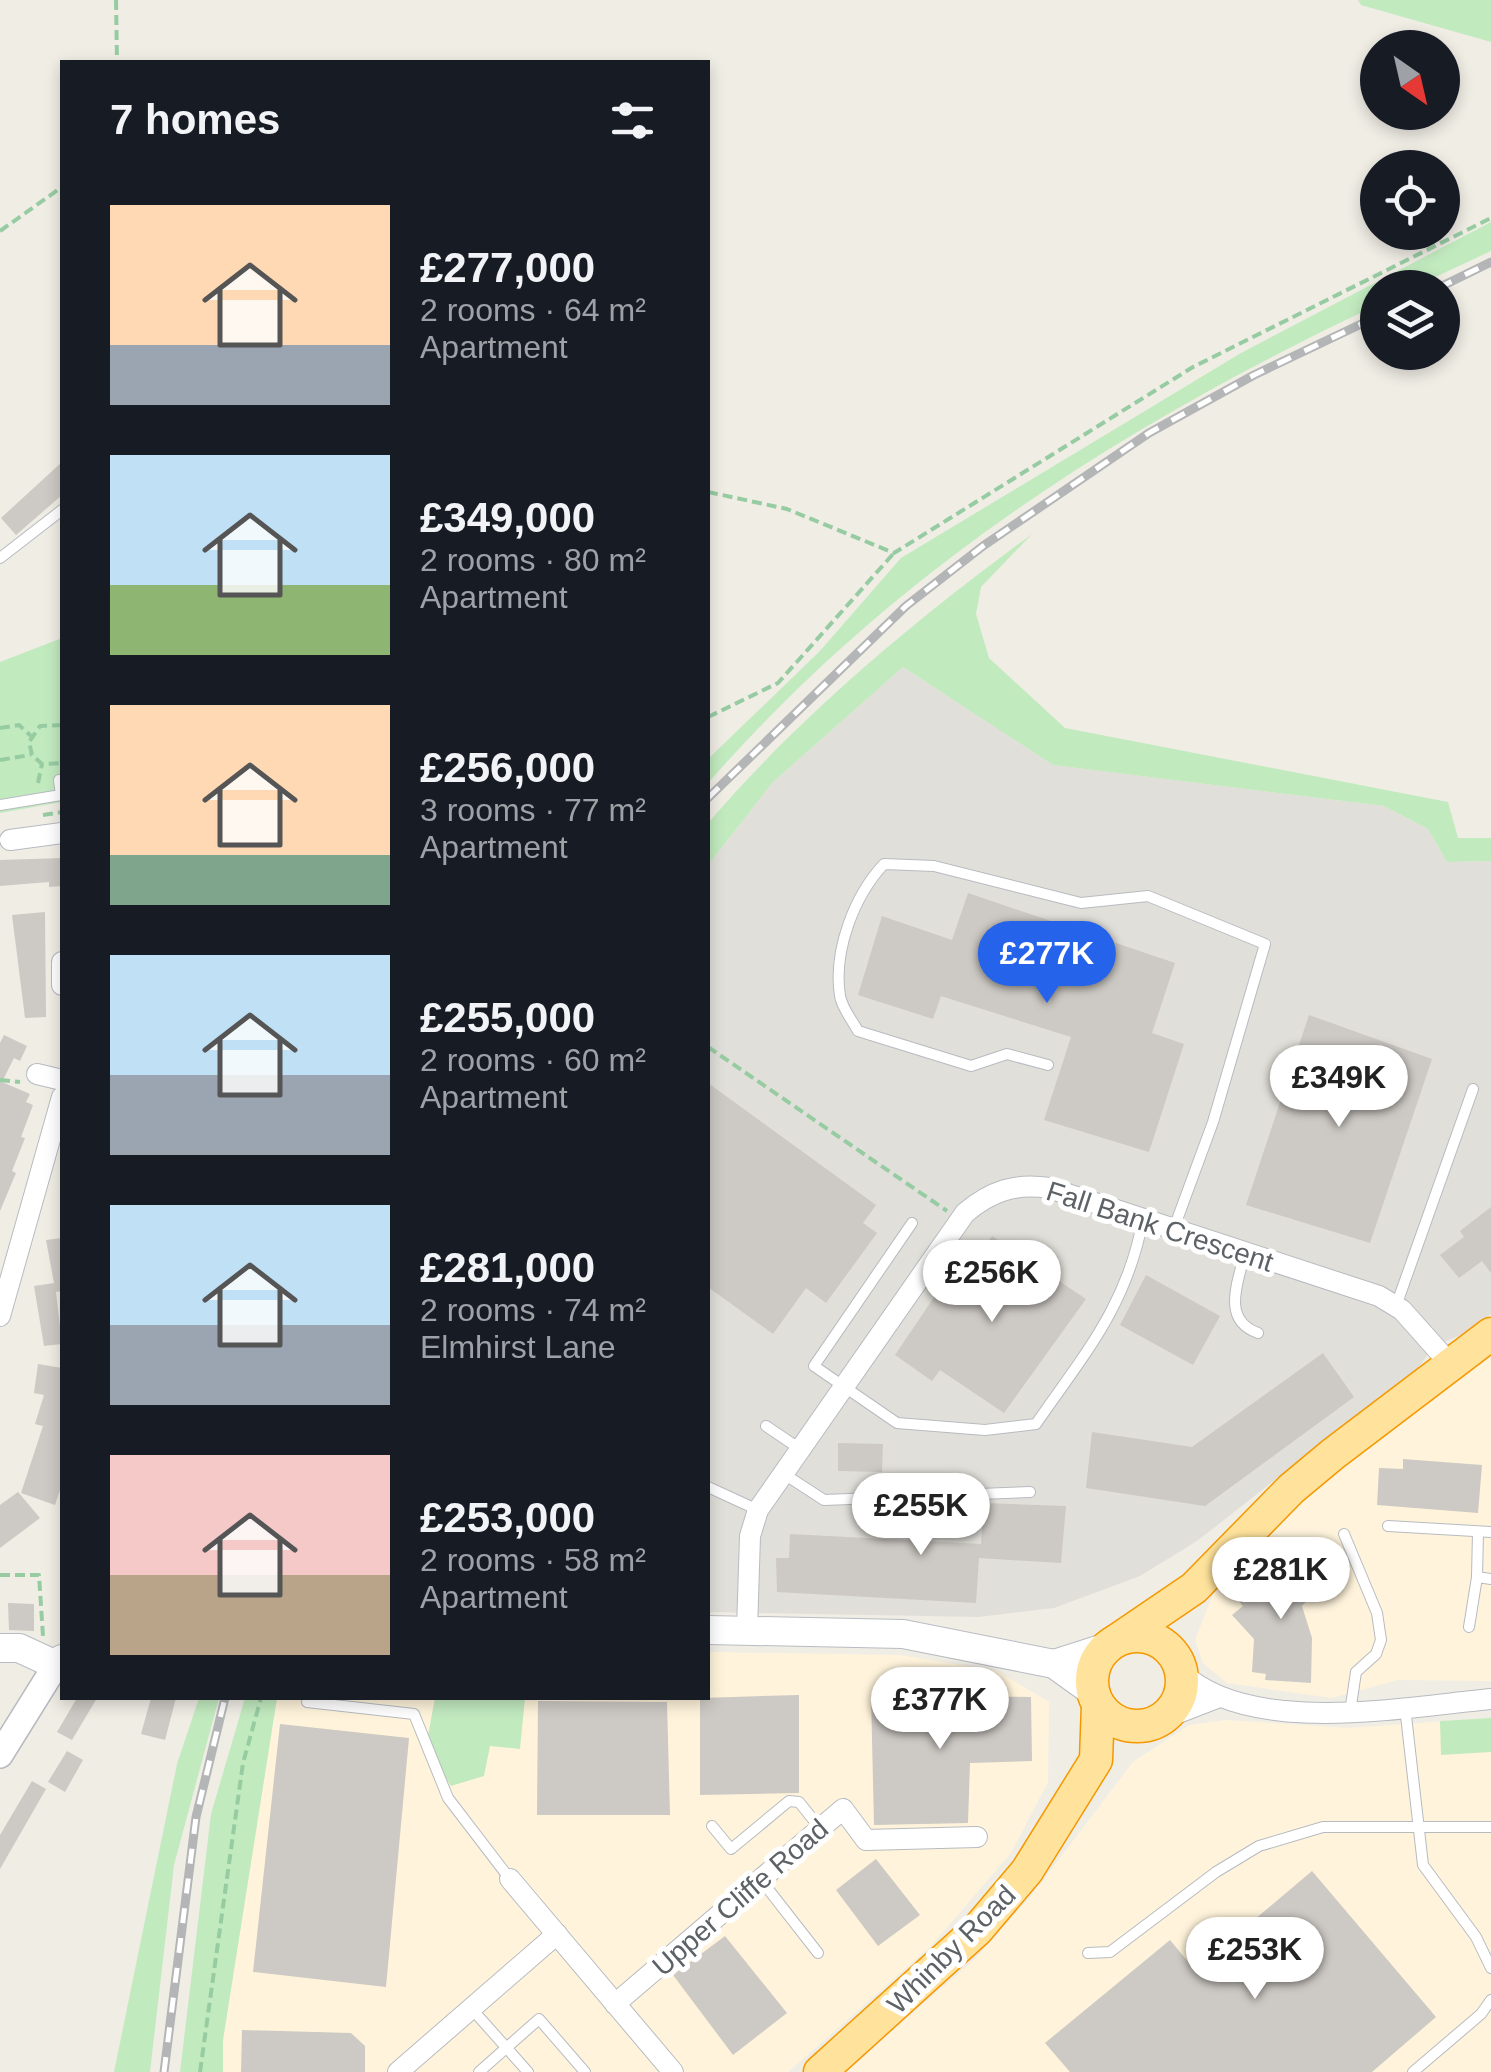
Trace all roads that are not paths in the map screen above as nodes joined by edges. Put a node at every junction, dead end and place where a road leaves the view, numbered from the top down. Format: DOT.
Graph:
graph roads {
  1 [pos="60,512"];
  2 [pos="0,558"];
  3 [pos="58,780"];
  4 [pos="60,789"];
  5 [pos="60,794"];
  6 [pos="0,805"];
  7 [pos="60,834"];
  8 [pos="10,840"];
  9 [pos="1048,1066"];
  10 [pos="38,1074"];
  11 [pos="60,1080"];
  12 [pos="1474,1089"];
  13 [pos="60,1105"];
  14 [pos="1143,1219"];
  15 [pos="912,1223"];
  16 [pos="1174,1230"];
  17 [pos="1245,1253"];
  18 [pos="1396,1306"];
  19 [pos="0,1316"];
  20 [pos="1258,1333"];
  21 [pos="1491,1334"];
  22 [pos="1451,1366"];
  23 [pos="843,1386"];
  24 [pos="766,1426"];
  25 [pos="800,1450"];
  26 [pos="783,1474"];
  27 [pos="710,1487"];
  28 [pos="1030,1492"];
  29 [pos="758,1510"];
  30 [pos="1388,1526"];
  31 [pos="1478,1532"];
  32 [pos="1491,1532"];
  33 [pos="1344,1534"];
  34 [pos="1477,1577"];
  35 [pos="1491,1579"];
  36 [pos="1194,1588"];
  37 [pos="1470,1626"];
  38 [pos="710,1630"];
  39 [pos="747,1630"];
  40 [pos="1113,1643"];
  41 [pos="0,1648"];
  42 [pos="54,1660"];
  43 [pos="1054,1664"];
  44 [pos="1180,1668"];
  45 [pos="1096,1698"];
  46 [pos="1217,1698"];
  47 [pos="1491,1699"];
  48 [pos="307,1702"];
  49 [pos="1405,1707"];
  50 [pos="1350,1712"];
  51 [pos="1152,1723"];
  52 [pos="0,1755"];
  53 [pos="1096,1760"];
  54 [pos="712,1826"];
  55 [pos="1491,1826"];
  56 [pos="1417,1827"];
  57 [pos="820,1828"];
  58 [pos="977,1837"];
  59 [pos="510,1879"];
  60 [pos="760,1880"];
  61 [pos="557,1934"];
  62 [pos="818,1953"];
  63 [pos="1088,1953"];
  64 [pos="1491,1968"];
  65 [pos="1491,2000"];
  66 [pos="615,2004"];
  67 [pos="471,2008"];
  68 [pos="506,2048"];
  69 [pos="398,2072"];
  70 [pos="479,2072"];
  71 [pos="528,2072"];
  72 [pos="585,2072"];
  73 [pos="673,2072"];
  74 [pos="820,2072"];
  75 [pos="1413,2072"];
  1 -- 2 [label="lane"];
  3 -- 4 [label="lane"];
  5 -- 6 [label="lane"];
  7 -- 8 [label="street"];
  9 -- 16 [label="lane"];
  10 -- 11 [label="street"];
  12 -- 18 [label="lane"];
  13 -- 19 [label="street"];
  14 -- 16 [label="street, Fall Bank Crescent"];
  14 -- 23 [label="street, Fall Bank Crescent"];
  14 -- 23 [label="lane"];
  15 -- 23 [label="lane"];
  16 -- 17 [label="street, Fall Bank Crescent"];
  17 -- 18 [label="street, Fall Bank Crescent"];
  17 -- 20 [label="lane"];
  18 -- 22 [label="street, Fall Bank Crescent"];
  21 -- 22 [label="highway"];
  22 -- 36 [label="highway"];
  23 -- 25 [label="street, Fall Bank Crescent"];
  24 -- 25 [label="lane"];
  25 -- 26 [label="street, Fall Bank Crescent"];
  26 -- 28 [label="lane"];
  26 -- 29 [label="street, Fall Bank Crescent"];
  27 -- 29 [label="lane"];
  29 -- 39 [label="street, Fall Bank Crescent"];
  30 -- 31 [label="lane"];
  31 -- 32 [label="lane"];
  31 -- 34 [label="lane"];
  33 -- 50 [label="lane"];
  34 -- 35 [label="lane"];
  34 -- 37 [label="lane"];
  36 -- 40 [label="highway"];
  36 -- 44 [label="highway"];
  38 -- 39 [label="main road"];
  39 -- 43 [label="main road"];
  40 -- 43 [label="main road"];
  40 -- 44 [label="highway"];
  40 -- 45 [label="highway"];
  41 -- 42 [label="main road"];
  42 -- 52 [label="street"];
  43 -- 45 [label="main road"];
  44 -- 46 [label="street"];
  44 -- 51 [label="highway"];
  45 -- 51 [label="highway"];
  45 -- 53 [label="highway, Whinby Road"];
  46 -- 50 [label="street"];
  46 -- 51 [label="street"];
  47 -- 49 [label="street"];
  48 -- 59 [label="lane"];
  49 -- 50 [label="street"];
  49 -- 56 [label="lane"];
  51 -- 53 [label="highway, Whinby Road"];
  53 -- 74 [label="highway, Whinby Road"];
  54 -- 57 [label="lane"];
  55 -- 56 [label="lane"];
  56 -- 63 [label="lane"];
  56 -- 64 [label="lane"];
  57 -- 58 [label="street, Upper Cliffe Road"];
  57 -- 60 [label="street, Upper Cliffe Road"];
  59 -- 61 [label="street"];
  60 -- 62 [label="lane"];
  60 -- 66 [label="street, Upper Cliffe Road"];
  61 -- 66 [label="street"];
  61 -- 67 [label="street"];
  65 -- 75 [label="lane"];
  66 -- 73 [label="street"];
  67 -- 68 [label="lane"];
  67 -- 69 [label="street"];
  68 -- 70 [label="lane"];
  68 -- 71 [label="lane"];
  68 -- 72 [label="lane"];
}
